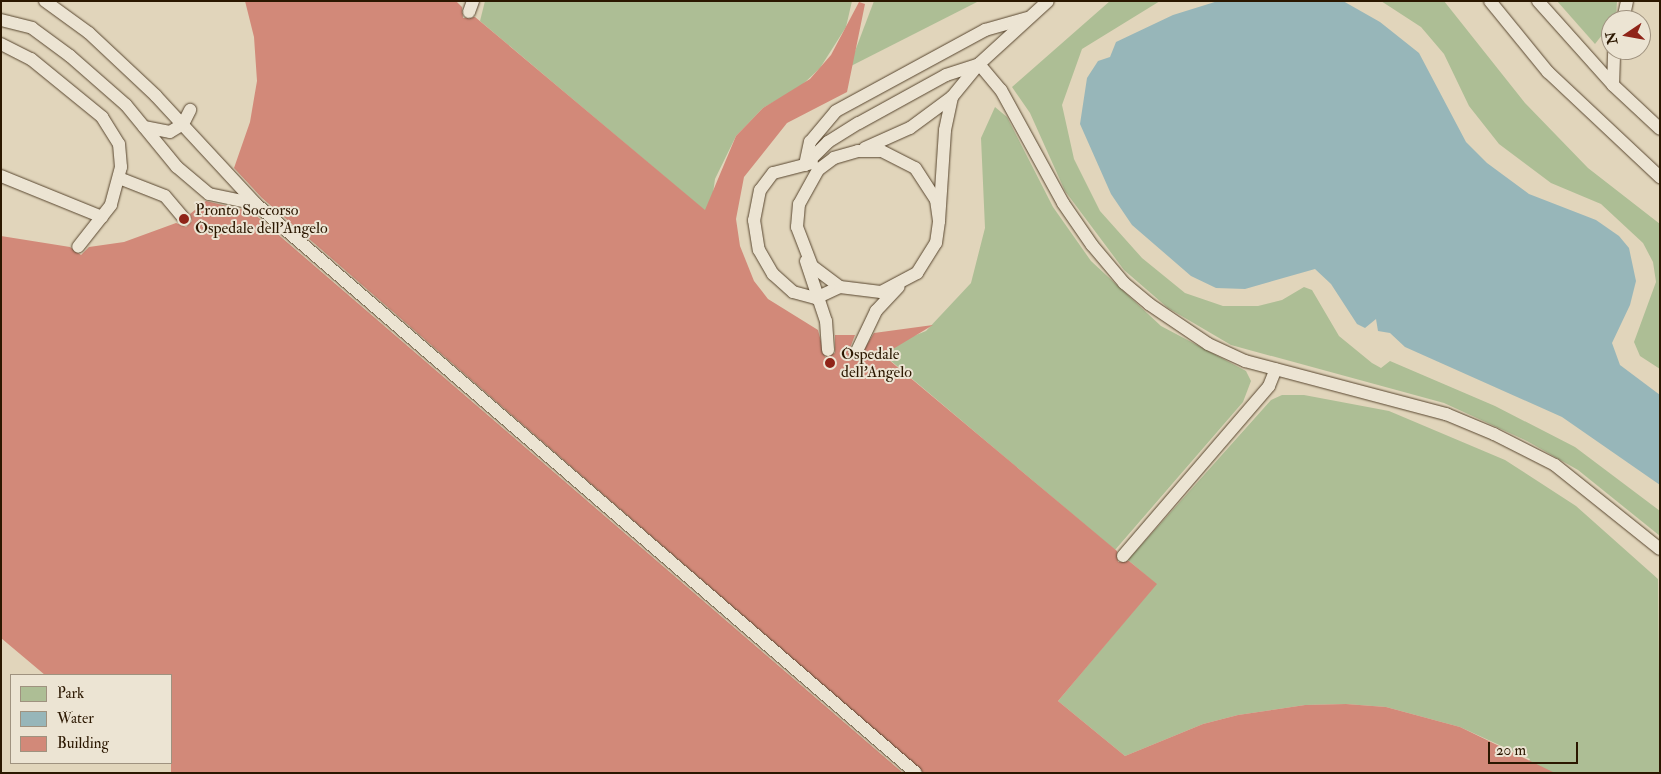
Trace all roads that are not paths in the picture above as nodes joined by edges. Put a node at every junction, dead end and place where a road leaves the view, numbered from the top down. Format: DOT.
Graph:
graph roads {
  1 [pos="45,1"];
  2 [pos="1048,1"];
  3 [pos="1490,1"];
  4 [pos="1538,1"];
  5 [pos="1031,16"];
  6 [pos="1,20"];
  7 [pos="1,44"];
  8 [pos="1613,60"];
  9 [pos="979,64"];
  10 [pos="1612,85"];
  11 [pos="952,97"];
  12 [pos="190,110"];
  13 [pos="183,124"];
  14 [pos="142,126"];
  15 [pos="1660,129"];
  16 [pos="858,151"];
  17 [pos="834,158"];
  18 [pos="804,165"];
  19 [pos="1,176"];
  20 [pos="1660,177"];
  21 [pos="119,178"];
  22 [pos="805,188"];
  23 [pos="256,204"];
  24 [pos="102,217"];
  25 [pos="184,219"];
  26 [pos="939,221"];
  27 [pos="801,246"];
  28 [pos="78,247"];
  29 [pos="899,286"];
  30 [pos="840,287"];
  31 [pos="816,298"];
  32 [pos="828,350"];
  33 [pos="856,353"];
  34 [pos="1276,368"];
  35 [pos="1660,549"];
  36 [pos="1123,556"];
  37 [pos="916,773"];
  1 -- 13 [label="lane"];
  2 -- 5 [label="lane"];
  3 -- 20 [label="lane"];
  4 -- 10 [label="lane"];
  5 -- 9 [label="lane"];
  5 -- 18 [label="lane"];
  6 -- 14 [label="lane"];
  7 -- 21 [label="lane"];
  8 -- 10 [label="lane"];
  9 -- 11 [label="lane"];
  9 -- 18 [label="lane"];
  9 -- 34 [label="lane"];
  10 -- 15 [label="lane"];
  11 -- 16 [label="lane"];
  11 -- 26 [label="lane"];
  12 -- 13 [label="lane"];
  13 -- 14 [label="lane"];
  13 -- 23 [label="lane"];
  14 -- 23 [label="lane"];
  16 -- 17 [label="lane"];
  16 -- 26 [label="lane"];
  17 -- 18 [label="lane"];
  17 -- 22 [label="lane"];
  18 -- 22 [label="lane"];
  18 -- 31 [label="lane"];
  19 -- 24 [label="lane"];
  21 -- 24 [label="lane"];
  21 -- 25 [label="lane"];
  22 -- 27 [label="lane"];
  23 -- 37 [label="lane"];
  24 -- 28 [label="lane"];
  26 -- 29 [label="lane"];
  27 -- 30 [label="lane"];
  27 -- 31 [label="lane"];
  29 -- 30 [label="lane"];
  29 -- 33 [label="lane"];
  30 -- 31 [label="lane"];
  31 -- 32 [label="lane"];
  34 -- 35 [label="lane"];
  34 -- 36 [label="lane"];
}
